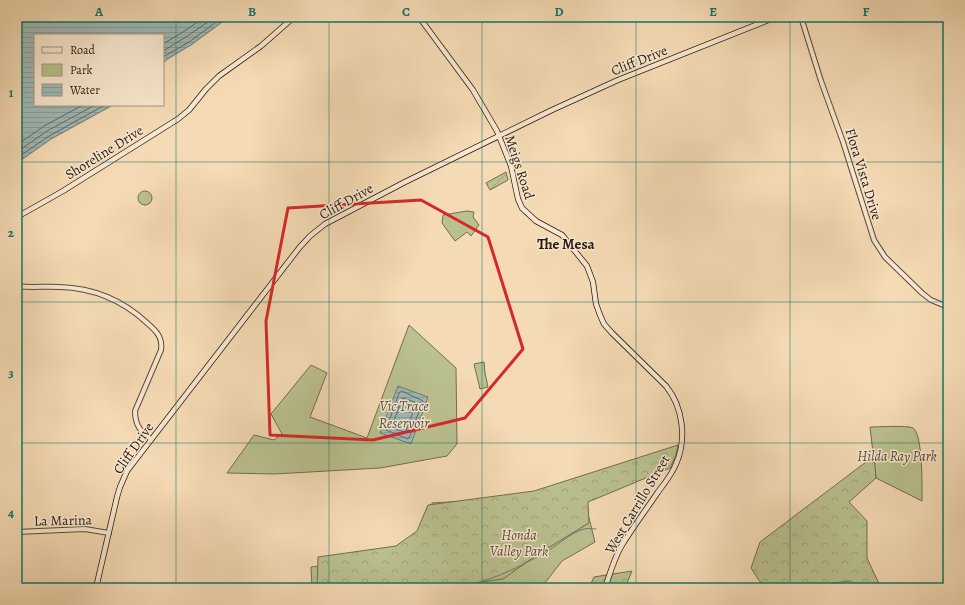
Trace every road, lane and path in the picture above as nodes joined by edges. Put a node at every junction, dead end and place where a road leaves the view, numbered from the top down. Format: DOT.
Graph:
graph roads {
  1 [pos="294,17"];
  2 [pos="419,17"];
  3 [pos="776,17"];
  4 [pos="801,17"];
  5 [pos="499,136"];
  6 [pos="17,217"];
  7 [pos="17,286"];
  8 [pos="948,307"];
  9 [pos="682,430"];
  10 [pos="151,439"];
  11 [pos="17,532"];
  12 [pos="109,533"];
  13 [pos="96,588"];
  14 [pos="605,588"];
  1 -- 6 [label="main road, Shoreline Drive"];
  2 -- 5 [label="main road, Meigs Road"];
  3 -- 5 [label="main road, Cliff Drive"];
  4 -- 8 [label="street, Flora Vista Drive"];
  5 -- 9 [label="main road, Meigs Road"];
  5 -- 10 [label="main road, Cliff Drive"];
  7 -- 10 [label="street"];
  9 -- 14 [label="main road, West Carrillo Street"];
  10 -- 12 [label="main road, Cliff Drive"];
  11 -- 12 [label="street, La Marina"];
  12 -- 13 [label="main road, Cliff Drive"];
}
